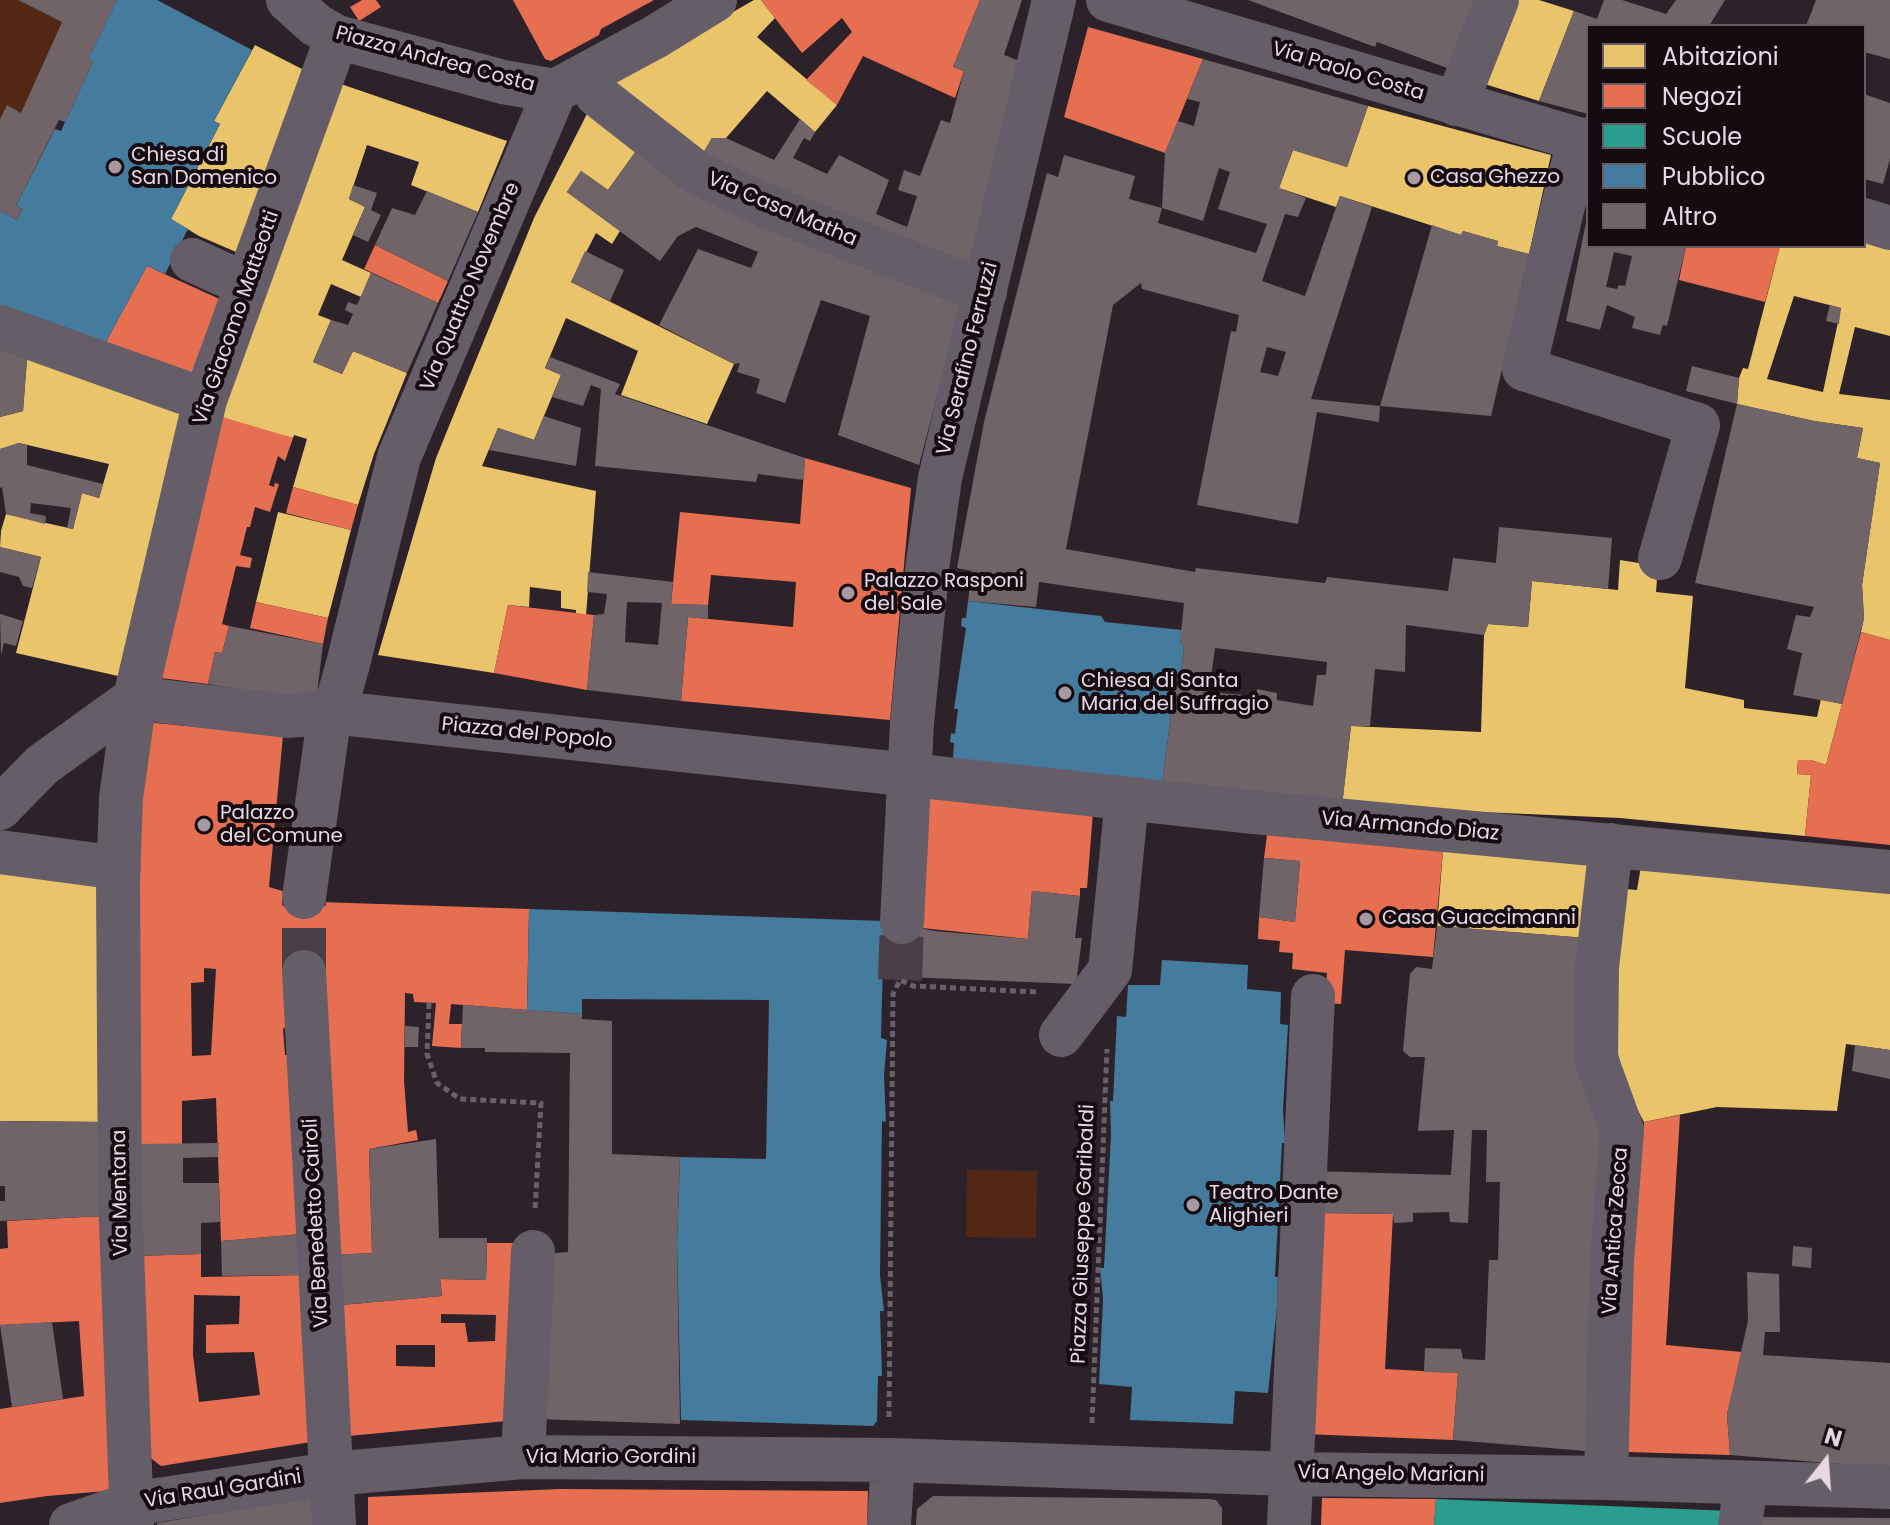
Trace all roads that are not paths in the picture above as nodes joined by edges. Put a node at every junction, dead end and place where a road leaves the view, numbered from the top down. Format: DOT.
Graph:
graph roads {
  1 [pos="715,0"];
  2 [pos="1054,0"];
  3 [pos="1108,0"];
  4 [pos="1497,0"];
  5 [pos="313,21"];
  6 [pos="576,93"];
  7 [pos="1456,104"];
  8 [pos="1584,140"];
  9 [pos="1866,221"];
  10 [pos="1890,228"];
  11 [pos="192,260"];
  12 [pos="247,285"];
  13 [pos="985,292"];
  14 [pos="0,327"];
  15 [pos="205,400"];
  16 [pos="1660,558"];
  17 [pos="135,698"];
  18 [pos="330,712"];
  19 [pos="920,778"];
  20 [pos="1127,799"];
  21 [pos="0,808"];
  22 [pos="1611,845"];
  23 [pos="0,852"];
  24 [pos="1890,872"];
  25 [pos="118,875"];
  26 [pos="304,897"];
  27 [pos="902,922"];
  28 [pos="304,972"];
  29 [pos="1313,996"];
  30 [pos="1061,1035"];
  31 [pos="533,1252"];
  32 [pos="891,1441"];
  33 [pos="523,1457"];
  34 [pos="331,1474"];
  35 [pos="1289,1474"];
  36 [pos="1606,1478"];
  37 [pos="1890,1487"];
  38 [pos="1743,1504"];
  39 [pos="132,1515"];
  40 [pos="71,1525"];
  41 [pos="334,1525"];
  42 [pos="889,1525"];
  43 [pos="1289,1525"];
  1 -- 6 [label="street"];
  2 -- 13 [label="street, Via Serafino Ferruzzi"];
  3 -- 7 [label="street, Via Paolo Costa"];
  4 -- 7 [label="street"];
  5 -- 6 [label="street, Piazza Andrea Costa"];
  5 -- 12 [label="street, Via Giacomo Matteotti"];
  6 -- 13 [label="street, Via Casa Matha"];
  6 -- 18 [label="street, Via Quattro Novembre"];
  7 -- 8 [label="street, Via Paolo Costa"];
  8 -- 16 [label="street"];
  9 -- 10 [label="street"];
  11 -- 12 [label="street"];
  12 -- 15 [label="street, Via Giacomo Matteotti"];
  13 -- 19 [label="street, Via Serafino Ferruzzi"];
  14 -- 15 [label="street"];
  15 -- 17 [label="street, Via Giacomo Matteotti"];
  17 -- 18 [label="street, Piazza del Popolo"];
  17 -- 21 [label="street"];
  17 -- 25 [label="street, Via Giacomo Matteotti"];
  18 -- 19 [label="street, Piazza del Popolo"];
  18 -- 26 [label="street"];
  19 -- 20 [label="street, Via Armando Diaz"];
  19 -- 27 [label="street"];
  20 -- 22 [label="street, Via Armando Diaz"];
  20 -- 30 [label="street"];
  22 -- 24 [label="street, Via Armando Diaz"];
  22 -- 36 [label="street, Via Antica Zecca"];
  23 -- 25 [label="street"];
  25 -- 39 [label="street, Via Mentana"];
  28 -- 34 [label="street, Via Benedetto Cairoli"];
  29 -- 35 [label="street"];
  31 -- 33 [label="street"];
  32 -- 33 [label="street, Via Mario Gordini"];
  32 -- 35 [label="street, Via Angelo Mariani"];
  32 -- 42 [label="street"];
  33 -- 34 [label="street, Via Mario Gordini"];
  34 -- 39 [label="street, Via Raul Gardini"];
  34 -- 41 [label="street, Via Benedetto Cairoli"];
  35 -- 36 [label="street, Via Angelo Mariani"];
  35 -- 43 [label="street"];
  36 -- 38 [label="street, Via Angelo Mariani"];
  37 -- 38 [label="street, Via Angelo Mariani"];
  39 -- 40 [label="street, Via Raul Gardini"];
}
